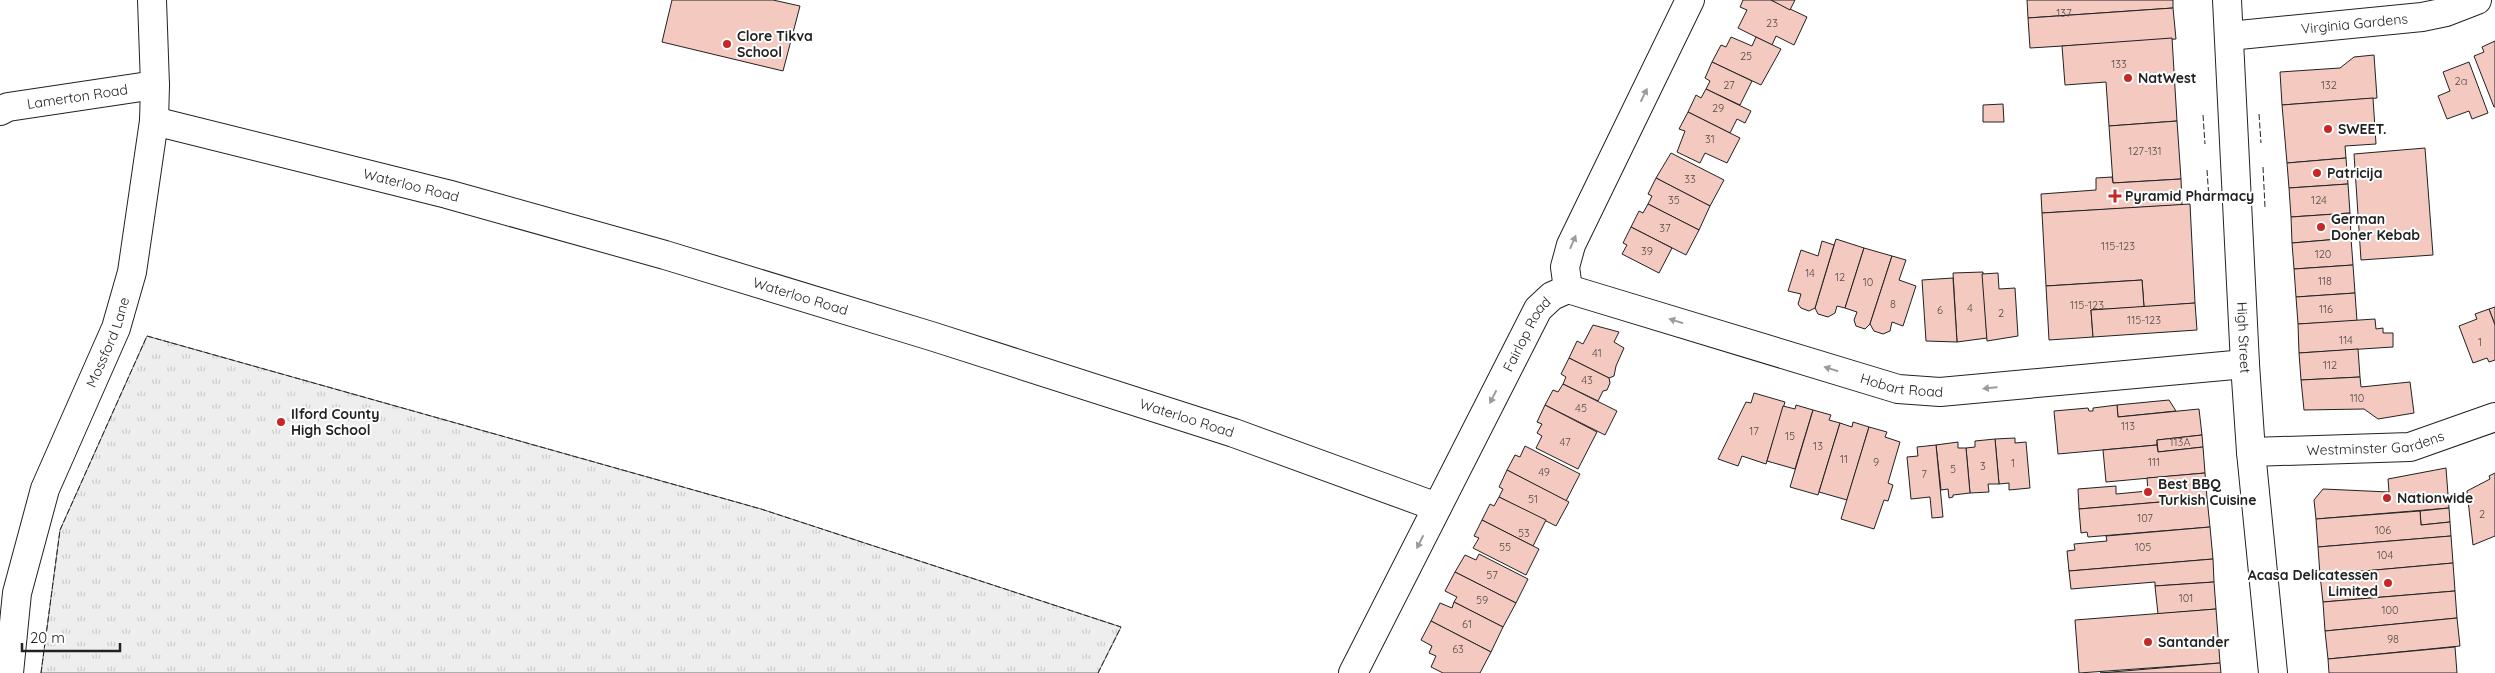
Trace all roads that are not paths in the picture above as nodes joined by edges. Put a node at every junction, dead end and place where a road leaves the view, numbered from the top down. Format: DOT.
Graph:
graph roads {
  1 [pos="152,0"];
  2 [pos="1690,0"];
  3 [pos="2227,0"];
  4 [pos="2477,0"];
  5 [pos="2229,36"];
  6 [pos="155,84"];
  7 [pos="0,111"];
  8 [pos="154,121"];
  9 [pos="1568,289"];
  10 [pos="2245,364"];
  11 [pos="2495,417"];
  12 [pos="2251,452"];
  13 [pos="1437,507"];
  14 [pos="1363,670"];
  15 [pos="9,673"];
  16 [pos="2273,673"];
  1 -- 6 [label="street, Mossford Lane"];
  9 -- 2 [label="street, Fairlop Road, one-way"];
  3 -- 5 [label="street, High Street"];
  4 -- 5 [label="street, Virginia Gardens"];
  5 -- 10 [label="street, High Street"];
  6 -- 7 [label="street, Lamerton Road"];
  6 -- 8 [label="street, Mossford Lane"];
  8 -- 13 [label="street, Waterloo Road"];
  8 -- 15 [label="street, Mossford Lane"];
  10 -- 9 [label="street, Hobart Road, one-way"];
  9 -- 13 [label="street, Fairlop Road, one-way"];
  10 -- 12 [label="street, High Street"];
  11 -- 12 [label="street, Westminster Gardens"];
  12 -- 16 [label="street, High Street"];
  13 -- 14 [label="street, Fairlop Road, one-way"];
}
